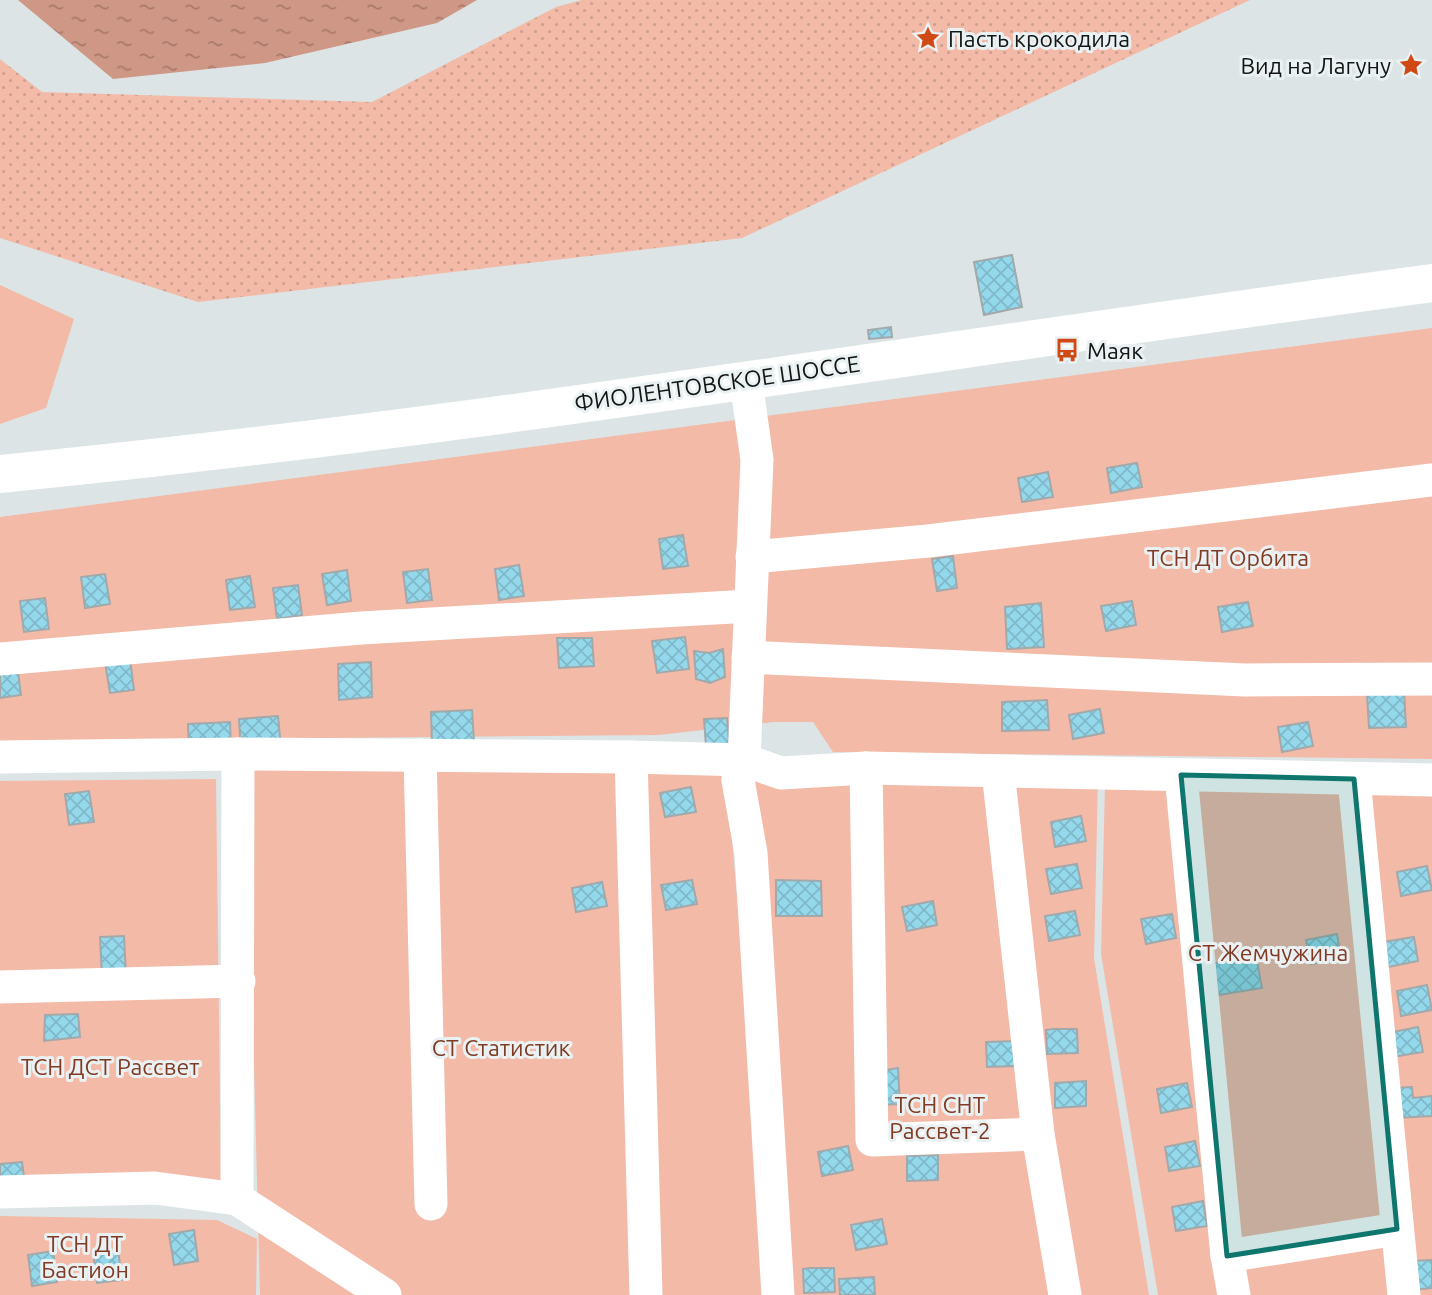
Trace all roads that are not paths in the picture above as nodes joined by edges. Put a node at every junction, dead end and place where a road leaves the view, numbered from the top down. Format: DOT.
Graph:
graph roads {
  1 [pos="1432,283"];
  2 [pos="746,381"];
  3 [pos="0,474"];
  4 [pos="1432,480"];
  5 [pos="752,557"];
  6 [pos="750,606"];
  7 [pos="748,657"];
  8 [pos="0,659"];
  9 [pos="1432,679"];
  10 [pos="238,754"];
  11 [pos="420,755"];
  12 [pos="0,757"];
  13 [pos="631,757"];
  14 [pos="744,760"];
  15 [pos="866,768"];
  16 [pos="998,771"];
  17 [pos="1181,775"];
  18 [pos="1354,779"];
  19 [pos="1432,780"];
  20 [pos="239,981"];
  21 [pos="0,987"];
  22 [pos="1038,1134"];
  23 [pos="0,1192"];
  24 [pos="237,1199"];
  25 [pos="431,1204"];
  26 [pos="1397,1229"];
  27 [pos="1227,1256"];
  28 [pos="386,1295"];
  29 [pos="646,1295"];
  30 [pos="778,1295"];
  31 [pos="1065,1295"];
  32 [pos="1234,1295"];
  33 [pos="1404,1295"];
  1 -- 2 [label="main road, ФИОЛЕНТОВСКОЕ ШОССЕ"];
  2 -- 3 [label="main road, ФИОЛЕНТОВСКОЕ ШОССЕ"];
  2 -- 5 [label="street"];
  4 -- 5 [label="street"];
  5 -- 6 [label="street"];
  6 -- 7 [label="street"];
  6 -- 8 [label="street"];
  7 -- 9 [label="street"];
  7 -- 14 [label="street"];
  10 -- 11 [label="street"];
  10 -- 12 [label="street"];
  10 -- 20 [label="street"];
  11 -- 13 [label="street"];
  11 -- 25 [label="street"];
  13 -- 14 [label="street"];
  13 -- 29 [label="street"];
  14 -- 15 [label="street"];
  14 -- 30 [label="street"];
  15 -- 16 [label="street"];
  15 -- 22 [label="street"];
  16 -- 17 [label="street"];
  16 -- 22 [label="street"];
  17 -- 18 [label="street"];
  17 -- 27 [label="street"];
  18 -- 19 [label="street"];
  18 -- 26 [label="street"];
  20 -- 21 [label="street"];
  20 -- 24 [label="street"];
  22 -- 31 [label="street"];
  23 -- 24 [label="street"];
  24 -- 28 [label="street"];
  26 -- 27 [label="street"];
  26 -- 33 [label="street"];
  27 -- 32 [label="street"];
}
